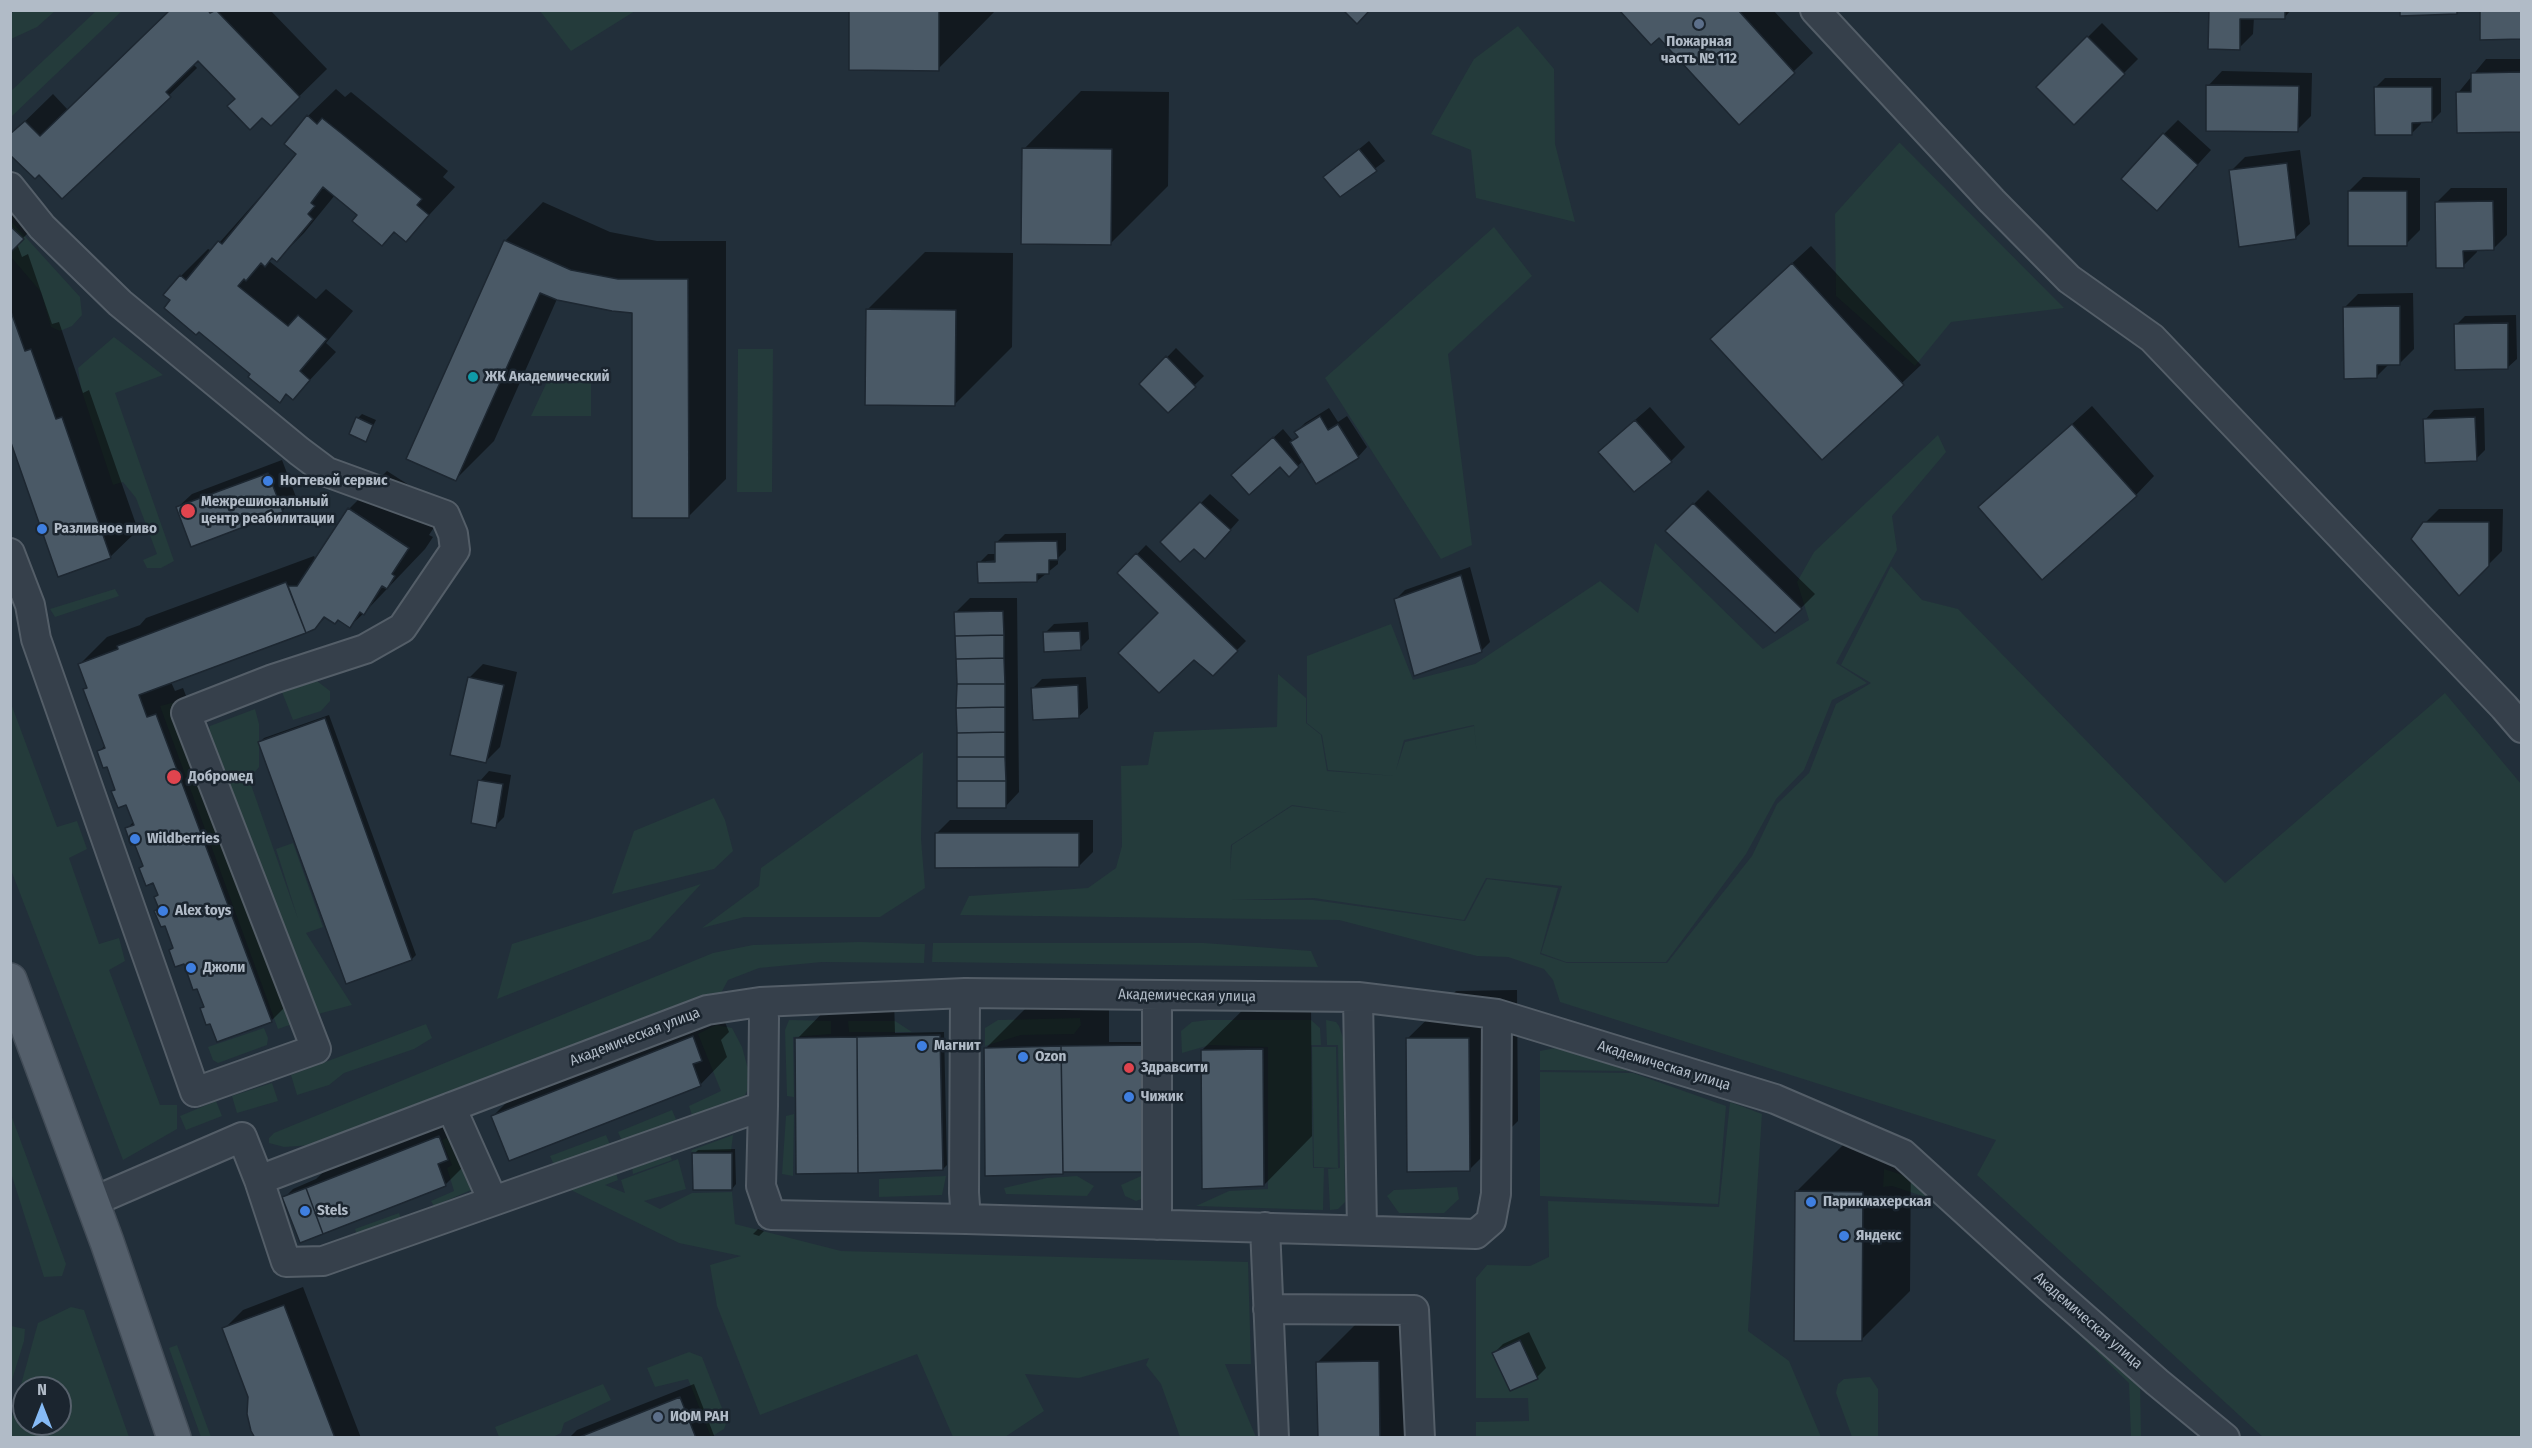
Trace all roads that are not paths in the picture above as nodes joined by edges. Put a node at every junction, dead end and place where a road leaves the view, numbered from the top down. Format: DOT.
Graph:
graph roads {
  1 [pos="1815,10"];
  2 [pos="10,187"];
  3 [pos="10,553"];
  4 [pos="2522,728"];
  5 [pos="10,980"];
  6 [pos="965,993"];
  7 [pos="1157,995"];
  8 [pos="1358,998"];
  9 [pos="760,1002"];
  10 [pos="1497,1014"];
  11 [pos="763,1106"];
  12 [pos="451,1107"];
  13 [pos="259,1180"];
  14 [pos="493,1201"];
  15 [pos="92,1202"];
  16 [pos="966,1219"];
  17 [pos="1157,1225"];
  18 [pos="1265,1227"];
  19 [pos="1362,1230"];
  20 [pos="1268,1309"];
  21 [pos="174,1437"];
  22 [pos="1274,1437"];
  23 [pos="1420,1437"];
  24 [pos="2225,1437"];
  1 -- 4 [label="street"];
  2 -- 3 [label="street"];
  5 -- 15 [label="main road"];
  6 -- 7 [label="street, Академическая улица"];
  6 -- 9 [label="street, Академическая улица"];
  6 -- 16 [label="street"];
  7 -- 8 [label="street, Академическая улица"];
  7 -- 17 [label="street"];
  8 -- 10 [label="street, Академическая улица"];
  8 -- 19 [label="street"];
  9 -- 11 [label="street"];
  9 -- 12 [label="street, Академическая улица"];
  10 -- 19 [label="street"];
  10 -- 24 [label="street, Академическая улица"];
  11 -- 14 [label="street"];
  11 -- 16 [label="street"];
  12 -- 13 [label="street, Академическая улица"];
  12 -- 14 [label="street"];
  13 -- 14 [label="street"];
  13 -- 15 [label="street"];
  15 -- 21 [label="main road"];
  16 -- 17 [label="street"];
  17 -- 18 [label="street"];
  18 -- 19 [label="street"];
  18 -- 20 [label="street"];
  20 -- 22 [label="street"];
  20 -- 23 [label="street"];
}
